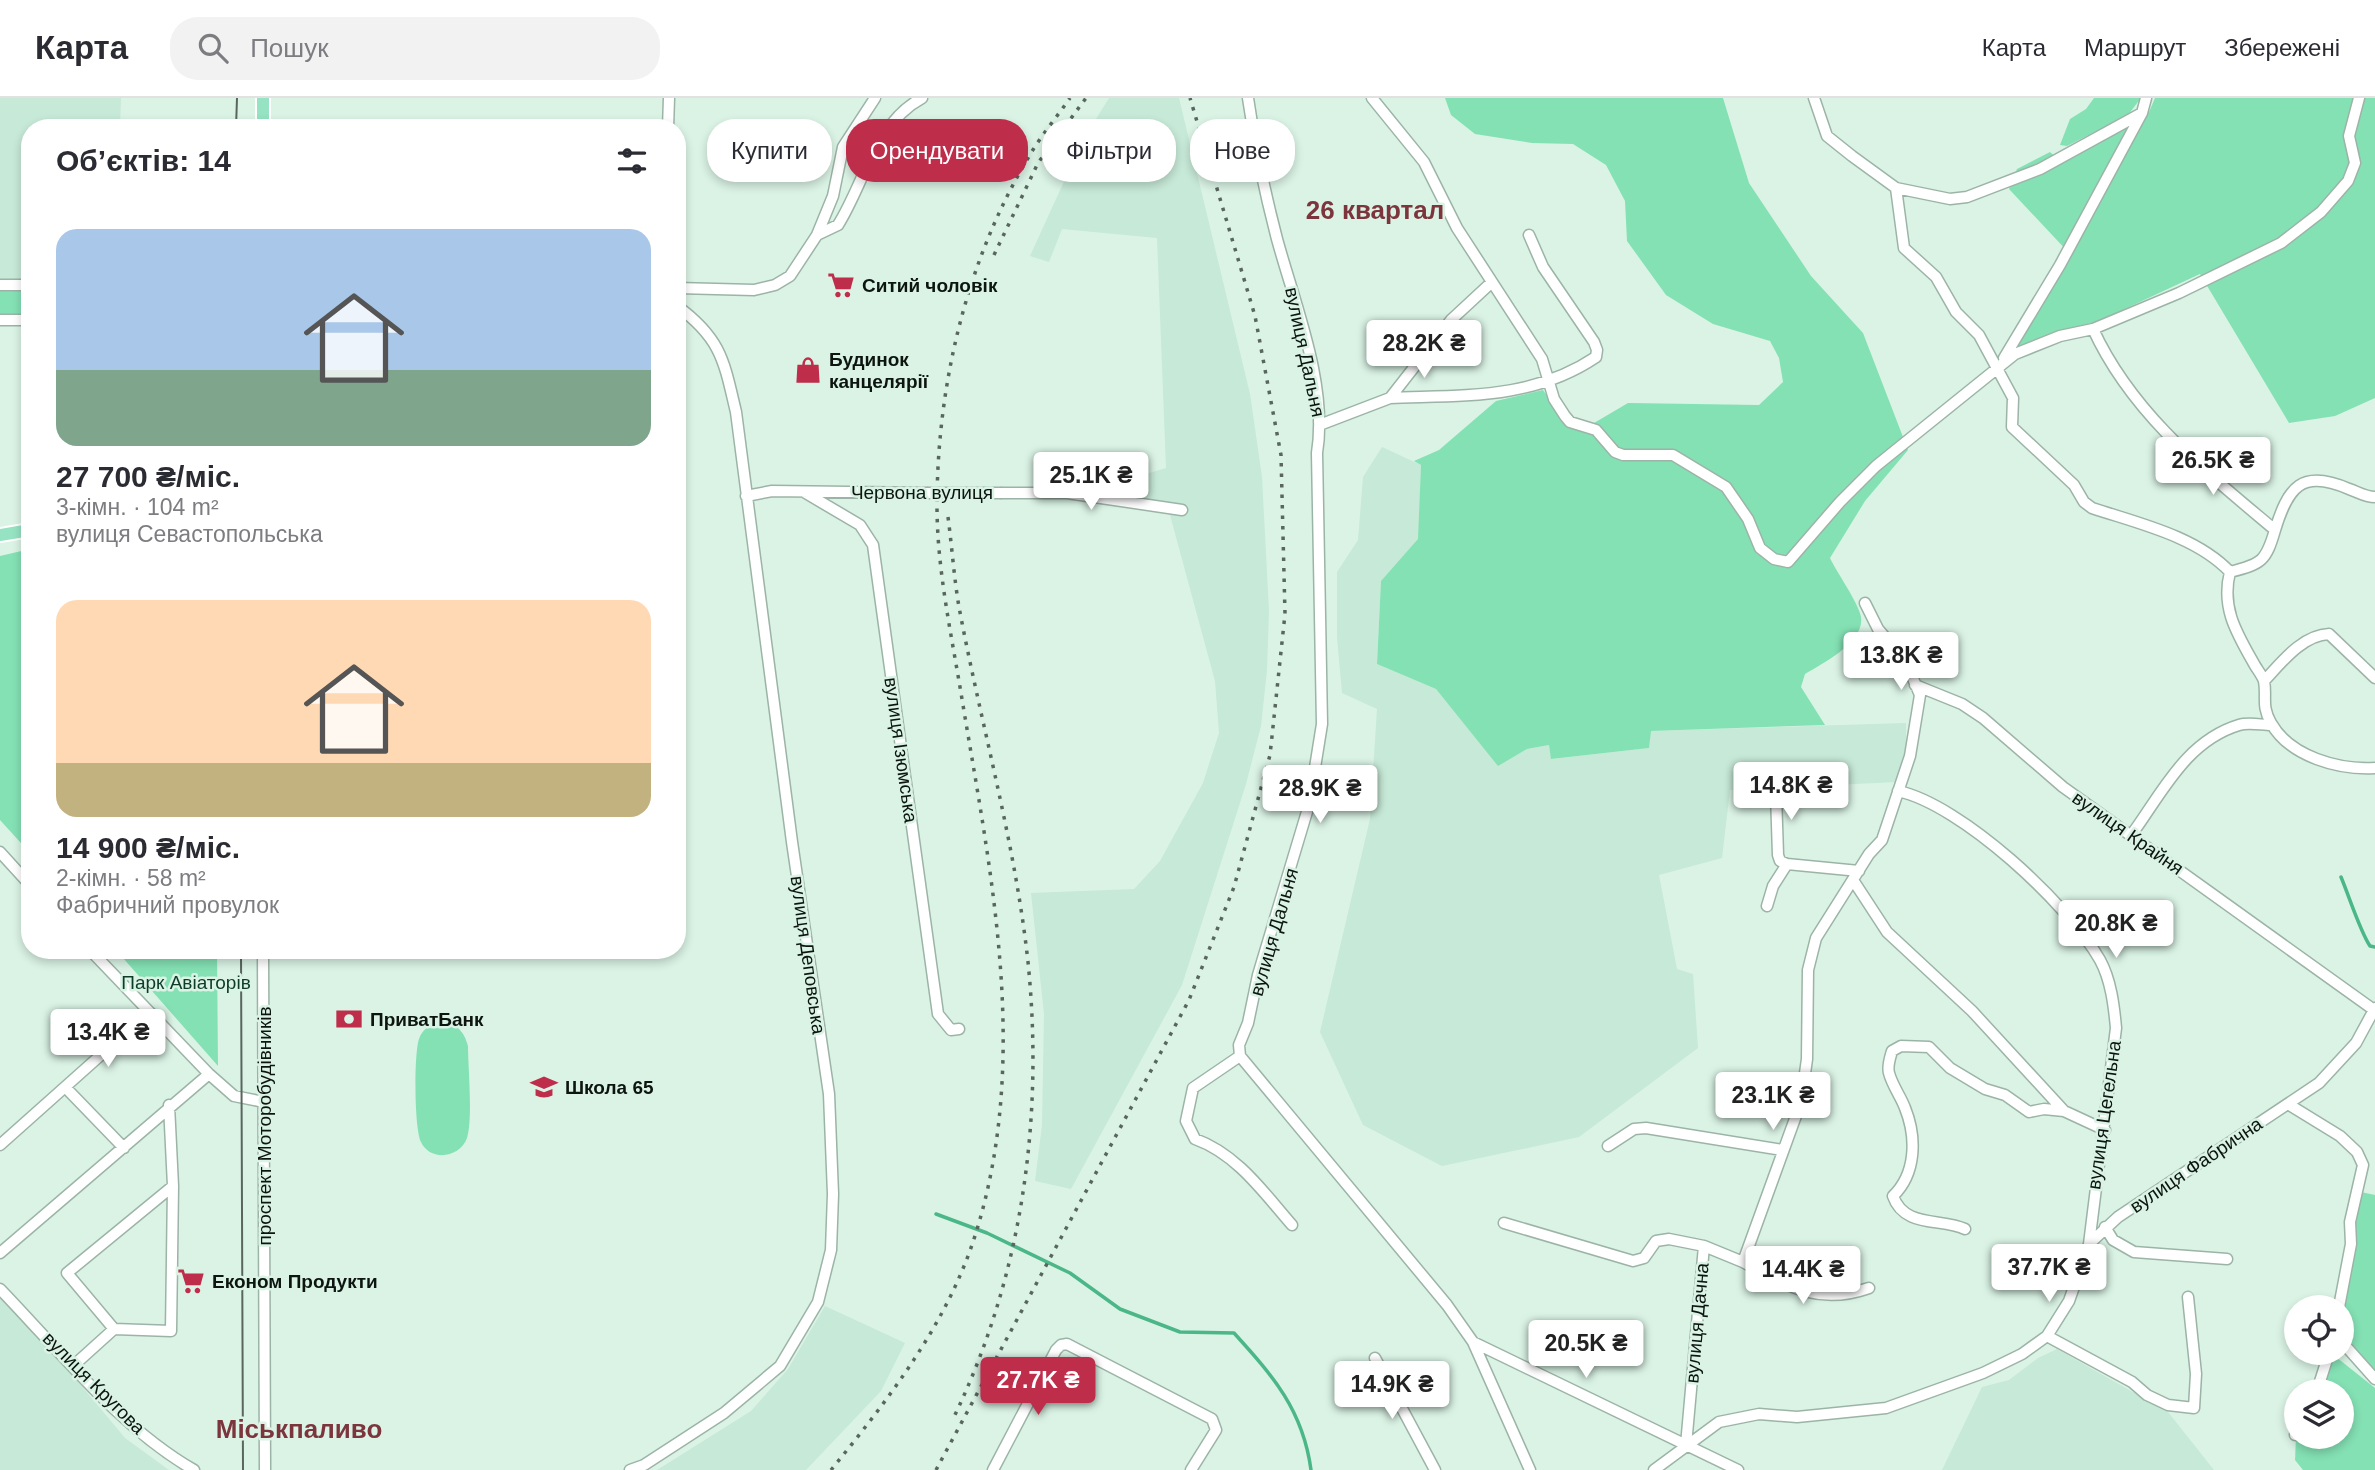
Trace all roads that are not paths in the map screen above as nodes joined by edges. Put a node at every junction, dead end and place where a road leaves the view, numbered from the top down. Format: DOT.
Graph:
graph roads {
  1 [pos="263,98"];
  2 [pos="668,98"];
  3 [pos="875,98"];
  4 [pos="922,98"];
  5 [pos="1248,98"];
  6 [pos="1372,98"];
  7 [pos="1814,98"];
  8 [pos="2146,98"];
  9 [pos="2358,98"];
  10 [pos="2142,113"];
  11 [pos="263,119"];
  12 [pos="668,119"];
  13 [pos="1896,188"];
  14 [pos="817,235"];
  15 [pos="1529,235"];
  16 [pos="1492,282"];
  17 [pos="0,285"];
  18 [pos="21,285"];
  19 [pos="686,288"];
  20 [pos="686,314"];
  21 [pos="0,320"];
  22 [pos="21,320"];
  23 [pos="2093,329"];
  24 [pos="1997,371"];
  25 [pos="1548,382"];
  26 [pos="1390,398"];
  27 [pos="1322,424"];
  28 [pos="804,492"];
  29 [pos="746,496"];
  30 [pos="2375,497"];
  31 [pos="1182,510"];
  32 [pos="2275,530"];
  33 [pos="21,532"];
  34 [pos="0,536"];
  35 [pos="2230,572"];
  36 [pos="1865,603"];
  37 [pos="2375,678"];
  38 [pos="2264,681"];
  39 [pos="1915,685"];
  40 [pos="2272,725"];
  41 [pos="2375,768"];
  42 [pos="1898,791"];
  43 [pos="1776,794"];
  44 [pos="2132,834"];
  45 [pos="0,852"];
  46 [pos="1787,864"];
  47 [pos="21,875"];
  48 [pos="1856,875"];
  49 [pos="1767,906"];
  50 [pos="99,959"];
  51 [pos="263,959"];
  52 [pos="2375,1009"];
  53 [pos="130,1028"];
  54 [pos="959,1029"];
  55 [pos="1240,1056"];
  56 [pos="209,1074"];
  57 [pos="65,1087"];
  58 [pos="264,1101"];
  59 [pos="2288,1104"];
  60 [pos="169,1105"];
  61 [pos="2064,1111"];
  62 [pos="2105,1130"];
  63 [pos="0,1145"];
  64 [pos="1608,1146"];
  65 [pos="124,1148"];
  66 [pos="1782,1150"];
  67 [pos="173,1186"];
  68 [pos="1504,1223"];
  69 [pos="1292,1225"];
  70 [pos="2105,1227"];
  71 [pos="1965,1229"];
  72 [pos="2089,1244"];
  73 [pos="1704,1246"];
  74 [pos="0,1253"];
  75 [pos="2227,1259"];
  76 [pos="1743,1262"];
  77 [pos="1869,1288"];
  78 [pos="0,1289"];
  79 [pos="2341,1295"];
  80 [pos="2188,1297"];
  81 [pos="114,1329"];
  82 [pos="2047,1336"];
  83 [pos="1473,1342"];
  84 [pos="2354,1355"];
  85 [pos="1375,1358"];
  86 [pos="73,1366"];
  87 [pos="2375,1379"];
  88 [pos="1686,1445"];
  89 [pos="194,1470"];
  90 [pos="265,1470"];
  91 [pos="630,1470"];
  92 [pos="993,1470"];
  93 [pos="1191,1470"];
  94 [pos="1435,1470"];
  95 [pos="1530,1470"];
  96 [pos="1654,1470"];
  97 [pos="1738,1470"];
  1 -- 11 [label="main road"];
  2 -- 12 [label="street"];
  3 -- 14 [label="street"];
  4 -- 14 [label="street"];
  5 -- 27 [label="street, вулиця Дальня"];
  6 -- 16 [label="street"];
  7 -- 13 [label="street"];
  8 -- 10 [label="street"];
  9 -- 23 [label="street"];
  10 -- 13 [label="street"];
  10 -- 24 [label="street"];
  13 -- 24 [label="street"];
  14 -- 19 [label="street"];
  15 -- 25 [label="street"];
  16 -- 25 [label="street"];
  16 -- 26 [label="street"];
  17 -- 18 [label="street"];
  20 -- 29 [label="street, вулиця Деповська"];
  21 -- 22 [label="street"];
  23 -- 24 [label="street"];
  23 -- 32 [label="street"];
  24 -- 25 [label="street"];
  24 -- 35 [label="street"];
  25 -- 26 [label="street"];
  26 -- 27 [label="street"];
  27 -- 55 [label="street, вулиця Дальня"];
  28 -- 29 [label="street, Червона вулиця"];
  28 -- 31 [label="street, Червона вулиця, bridge"];
  28 -- 54 [label="street, вулиця Ізюмська"];
  29 -- 91 [label="street, вулиця Деповська"];
  30 -- 32 [label="street"];
  32 -- 35 [label="street"];
  33 -- 34 [label="main road"];
  35 -- 38 [label="street"];
  36 -- 39 [label="street"];
  37 -- 38 [label="street"];
  38 -- 40 [label="street"];
  39 -- 42 [label="street"];
  39 -- 44 [label="street, вулиця Крайня"];
  40 -- 41 [label="street"];
  40 -- 44 [label="street"];
  42 -- 48 [label="street"];
  42 -- 62 [label="street, вулиця Цегельна"];
  43 -- 46 [label="street"];
  44 -- 52 [label="street, вулиця Крайня"];
  45 -- 47 [label="street"];
  46 -- 48 [label="street"];
  46 -- 49 [label="street"];
  48 -- 61 [label="street"];
  48 -- 66 [label="street"];
  50 -- 56 [label="street"];
  51 -- 58 [label="street, проспект Моторобудівників"];
  52 -- 59 [label="street, вулиця Фабрична"];
  53 -- 57 [label="street"];
  55 -- 69 [label="street"];
  55 -- 83 [label="street"];
  56 -- 58 [label="street"];
  56 -- 60 [label="street"];
  57 -- 63 [label="street"];
  57 -- 65 [label="street"];
  58 -- 90 [label="street, проспект Моторобудівників"];
  59 -- 70 [label="street, вулиця Фабрична"];
  59 -- 79 [label="street"];
  60 -- 65 [label="street"];
  60 -- 67 [label="street"];
  61 -- 62 [label="street"];
  61 -- 71 [label="street"];
  62 -- 72 [label="street, вулиця Цегельна"];
  64 -- 66 [label="street"];
  65 -- 74 [label="street"];
  66 -- 76 [label="street"];
  67 -- 81 [label="street"];
  67 -- 81 [label="street"];
  68 -- 73 [label="street"];
  70 -- 72 [label="street, вулиця Фабрична"];
  70 -- 75 [label="street"];
  72 -- 82 [label="street, вулиця Фабрична"];
  73 -- 76 [label="street, вулиця Дачна"];
  73 -- 88 [label="street, вулиця Дачна"];
  76 -- 77 [label="street, вулиця Дачна"];
  78 -- 86 [label="street, вулиця Кругова"];
  80 -- 82 [label="street"];
  81 -- 86 [label="street"];
  82 -- 88 [label="street, вулиця Фабрична"];
  83 -- 88 [label="street"];
  83 -- 95 [label="street"];
  84 -- 87 [label="street"];
  85 -- 94 [label="street"];
  86 -- 89 [label="street, вулиця Кругова"];
  88 -- 96 [label="street, вулиця Фабрична"];
  88 -- 97 [label="street"];
  92 -- 93 [label="street"];
}
